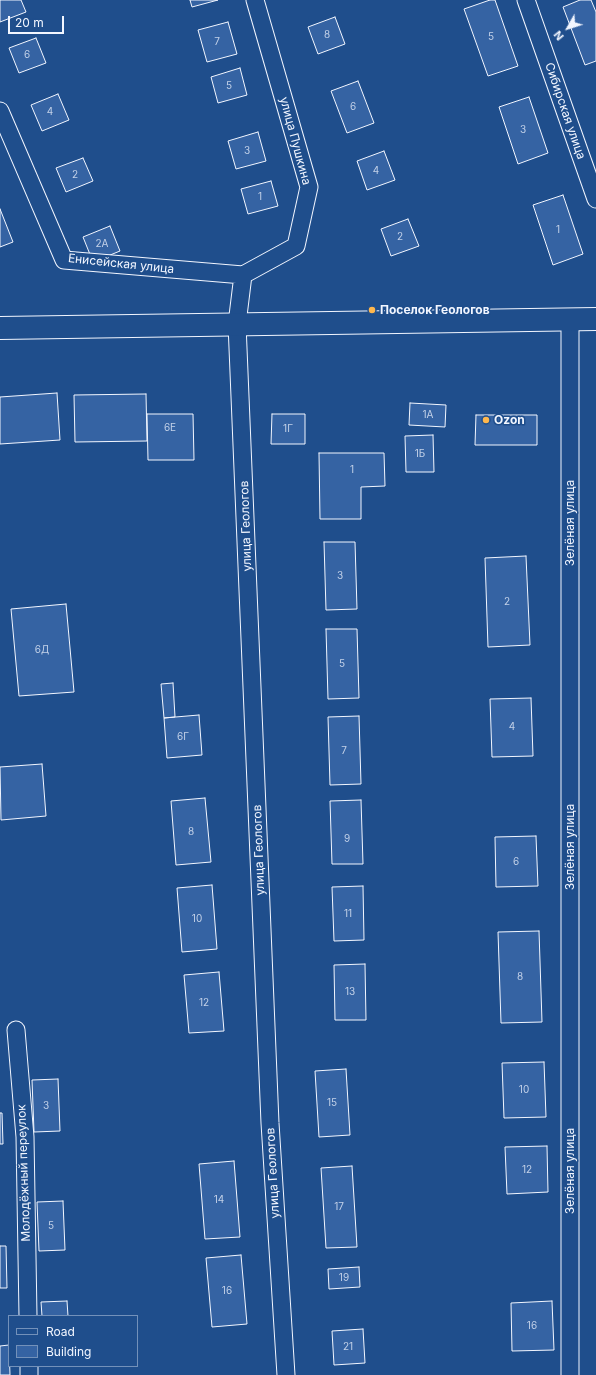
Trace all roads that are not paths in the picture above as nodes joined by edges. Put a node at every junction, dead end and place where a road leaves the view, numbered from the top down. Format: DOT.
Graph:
graph roads {
  1 [pos="255,0"];
  2 [pos="526,0"];
  3 [pos="0,111"];
  4 [pos="596,199"];
  5 [pos="243,275"];
  6 [pos="570,319"];
  7 [pos="596,319"];
  8 [pos="245,324"];
  9 [pos="0,328"];
  10 [pos="16,1030"];
  11 [pos="28,1315"];
  12 [pos="286,1375"];
  13 [pos="570,1375"];
  1 -- 5 [label="street, улица Пушкина"];
  2 -- 4 [label="street, Сибирская улица"];
  3 -- 5 [label="street, Енисейская улица"];
  5 -- 8 [label="street"];
  6 -- 7 [label="street"];
  6 -- 8 [label="street"];
  6 -- 13 [label="street, Зелёная улица"];
  8 -- 9 [label="street"];
  8 -- 12 [label="street, улица Геологов"];
  10 -- 11 [label="street, Молодёжный переулок"];
}
